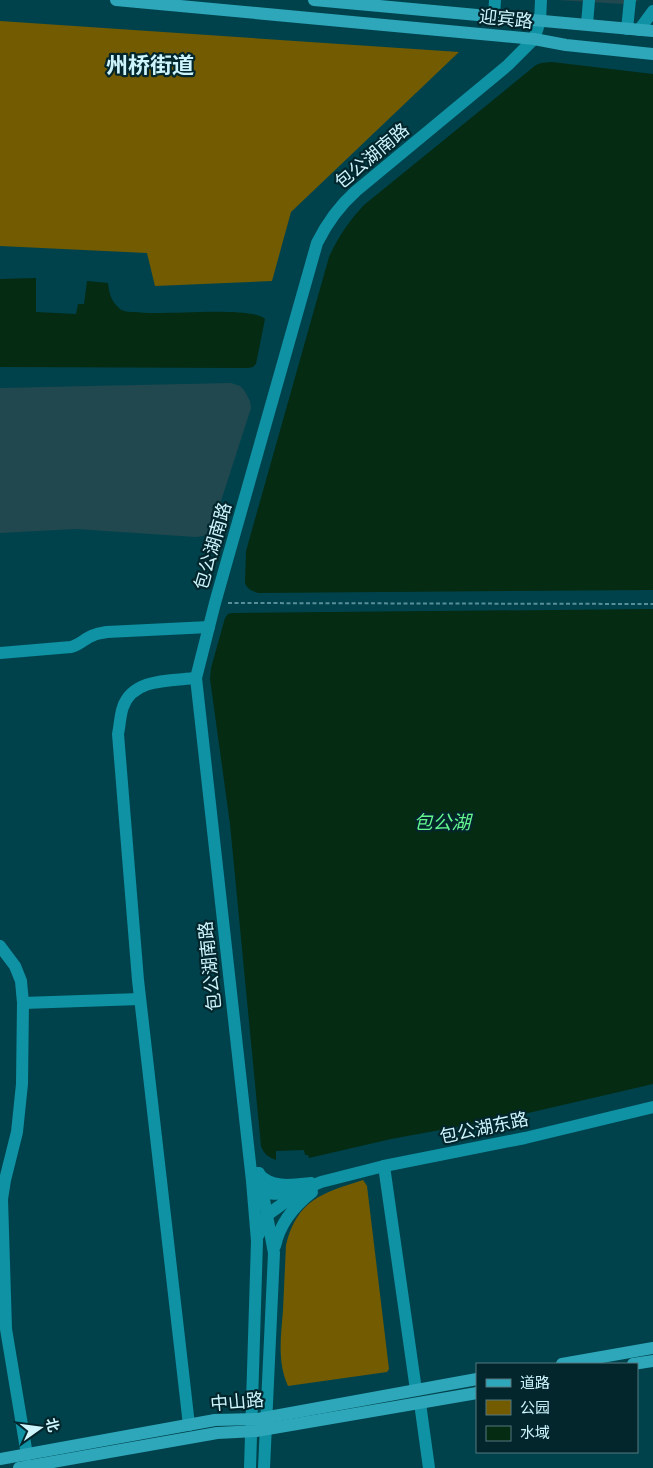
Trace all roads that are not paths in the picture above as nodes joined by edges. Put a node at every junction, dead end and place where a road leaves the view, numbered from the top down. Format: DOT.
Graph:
graph roads {
  1 [pos="116,0"];
  2 [pos="314,0"];
  3 [pos="495,0"];
  4 [pos="541,0"];
  5 [pos="589,0"];
  6 [pos="630,0"];
  7 [pos="653,11"];
  8 [pos="494,17"];
  9 [pos="540,21"];
  10 [pos="587,24"];
  11 [pos="633,29"];
  12 [pos="653,31"];
  13 [pos="534,39"];
  14 [pos="653,54"];
  15 [pos="209,627"];
  16 [pos="0,652"];
  17 [pos="196,678"];
  18 [pos="0,946"];
  19 [pos="140,999"];
  20 [pos="23,1003"];
  21 [pos="653,1107"];
  22 [pos="384,1166"];
  23 [pos="256,1177"];
  24 [pos="319,1185"];
  25 [pos="302,1190"];
  26 [pos="263,1192"];
  27 [pos="267,1215"];
  28 [pos="257,1241"];
  29 [pos="274,1253"];
  30 [pos="653,1348"];
  31 [pos="653,1361"];
  32 [pos="568,1363"];
  33 [pos="638,1363"];
  34 [pos="476,1380"];
  35 [pos="476,1392"];
  36 [pos="418,1397"];
  37 [pos="265,1424"];
  38 [pos="189,1425"];
  39 [pos="251,1425"];
  40 [pos="27,1455"];
  41 [pos="0,1459"];
  42 [pos="19,1468"];
  43 [pos="250,1468"];
  44 [pos="264,1468"];
  45 [pos="428,1468"];
  1 -- 13 [label="main road, 迎宾路"];
  2 -- 8 [label="main road, 迎宾路"];
  3 -- 8 [label="street"];
  4 -- 9 [label="street, 包公湖南路"];
  5 -- 10 [label="street"];
  6 -- 11 [label="street"];
  7 -- 11 [label="street"];
  8 -- 9 [label="main road, 迎宾路"];
  9 -- 10 [label="main road, 迎宾路"];
  9 -- 13 [label="street, 包公湖南路"];
  10 -- 11 [label="main road, 迎宾路"];
  11 -- 12 [label="main road, 迎宾路"];
  13 -- 14 [label="main road, 迎宾路"];
  13 -- 15 [label="street, 包公湖南路"];
  15 -- 16 [label="street"];
  15 -- 17 [label="street, 包公湖南路"];
  17 -- 19 [label="street"];
  17 -- 23 [label="street, 包公湖南路"];
  18 -- 20 [label="street"];
  19 -- 20 [label="street"];
  19 -- 38 [label="street"];
  20 -- 40 [label="street"];
  21 -- 22 [label="street, 包公湖东路"];
  22 -- 24 [label="street, 包公湖东路"];
  22 -- 36 [label="street"];
  23 -- 24 [label="street, 包公湖东路"];
  23 -- 26 [label="street"];
  23 -- 28 [label="street"];
  24 -- 25 [label="street, 包公湖东路"];
  24 -- 29 [label="street"];
  25 -- 26 [label="street"];
  25 -- 27 [label="street, 包公湖东路"];
  26 -- 27 [label="street"];
  27 -- 28 [label="street"];
  27 -- 29 [label="street"];
  28 -- 39 [label="street"];
  29 -- 37 [label="street"];
  30 -- 32 [label="main road"];
  31 -- 33 [label="main road"];
  34 -- 36 [label="main road, 中山路"];
  35 -- 36 [label="main road, 中山路"];
  36 -- 37 [label="main road, 中山路"];
  36 -- 45 [label="street"];
  37 -- 39 [label="main road, 中山路"];
  37 -- 44 [label="street"];
  38 -- 39 [label="main road, 中山路"];
  38 -- 40 [label="main road, 中山路"];
  39 -- 42 [label="main road, 中山路"];
  39 -- 43 [label="street"];
  40 -- 41 [label="main road, 中山路"];
}
